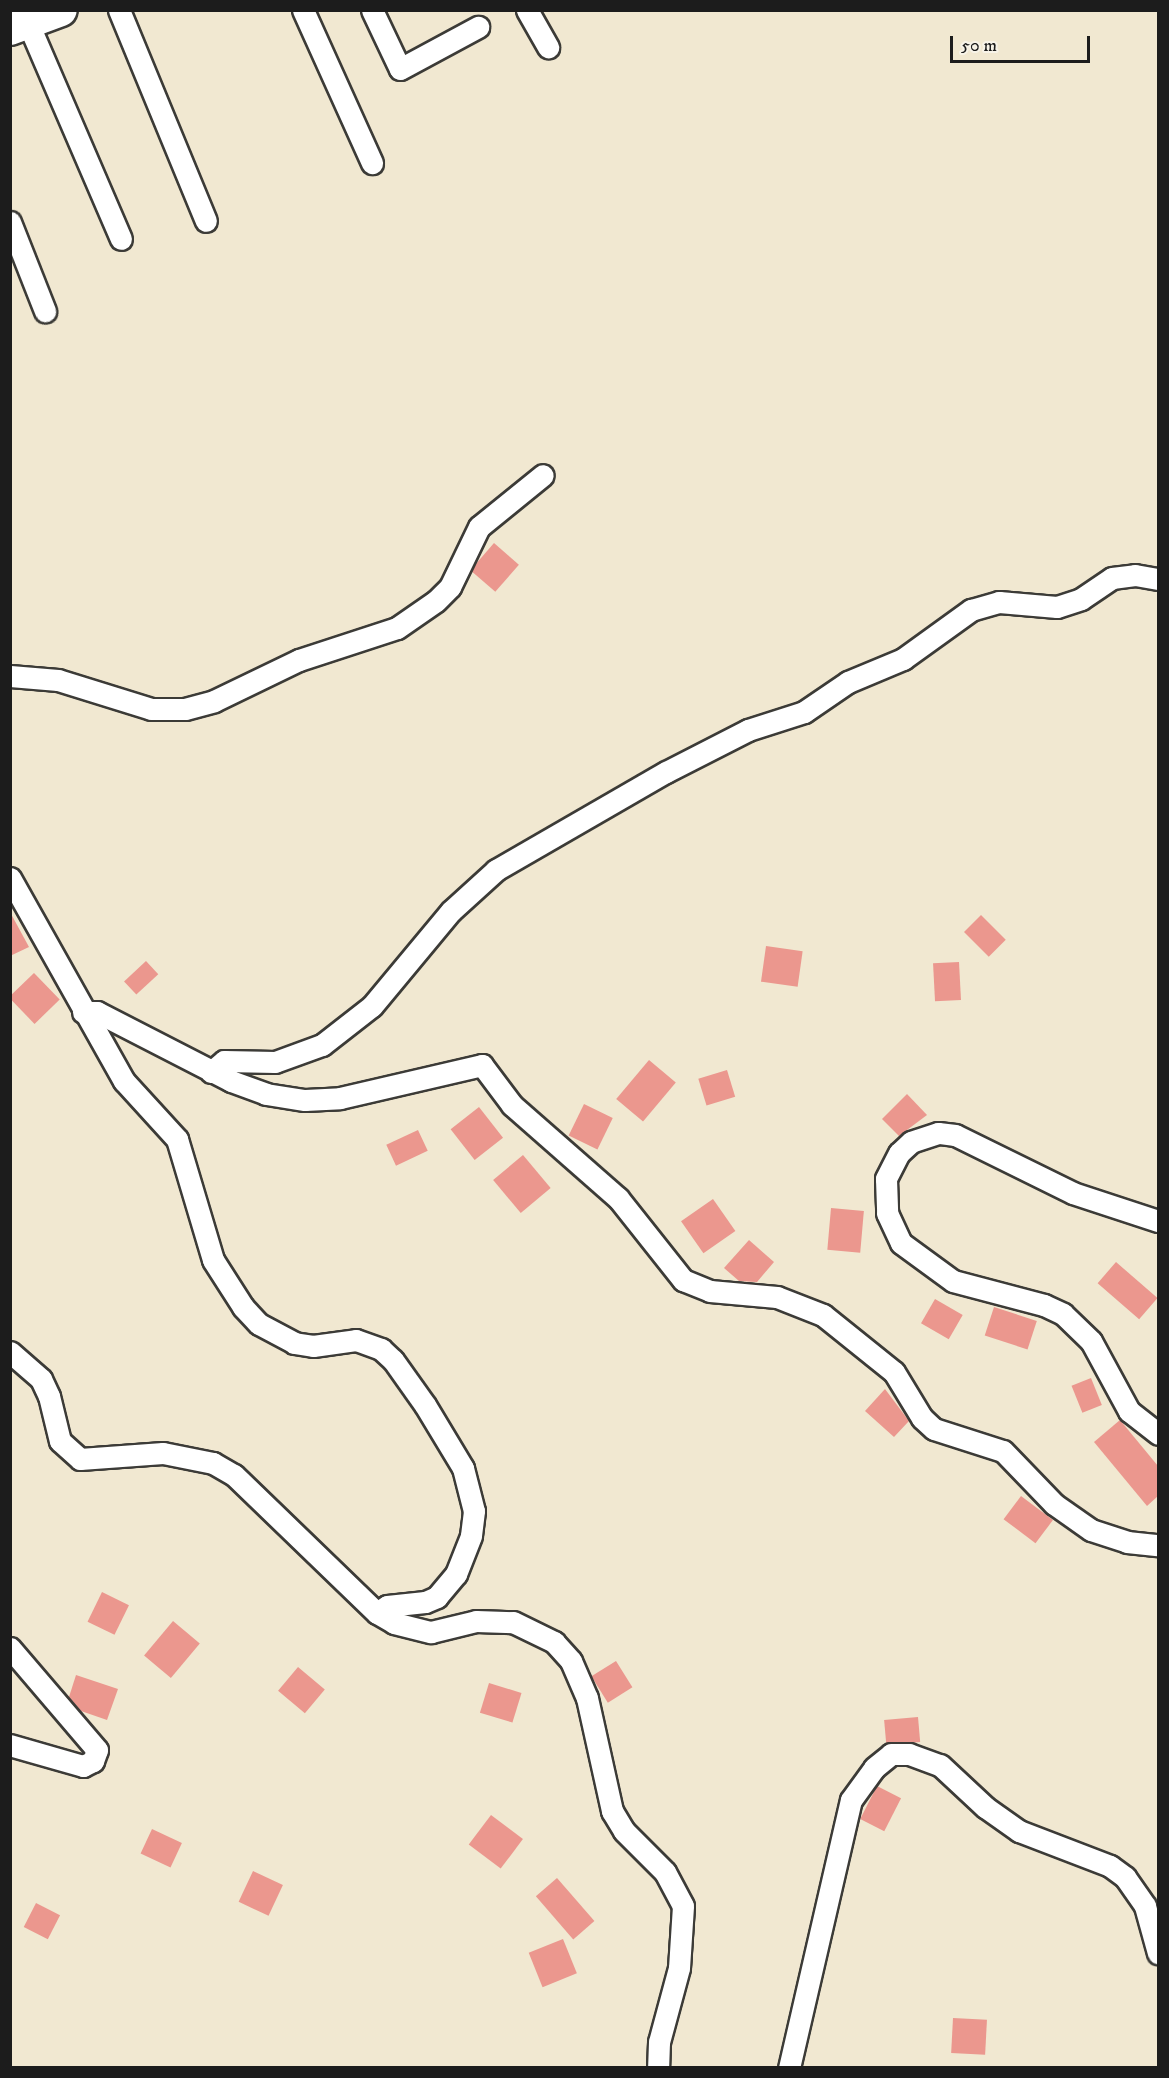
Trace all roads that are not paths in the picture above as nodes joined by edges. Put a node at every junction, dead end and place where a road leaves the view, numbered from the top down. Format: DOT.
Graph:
graph roads {
  1 [pos="61,10"];
  2 [pos="119,10"];
  3 [pos="303,10"];
  4 [pos="372,10"];
  5 [pos="527,10"];
  6 [pos="19,26"];
  7 [pos="478,27"];
  8 [pos="548,47"];
  9 [pos="372,163"];
  10 [pos="206,221"];
  11 [pos="10,222"];
  12 [pos="121,239"];
  13 [pos="45,311"];
  14 [pos="543,475"];
  15 [pos="1158,579"];
  16 [pos="10,676"];
  17 [pos="10,878"];
  18 [pos="83,1012"];
  19 [pos="211,1072"];
  20 [pos="1158,1221"];
  21 [pos="10,1352"];
  22 [pos="1158,1434"];
  23 [pos="1158,1545"];
  24 [pos="377,1613"];
  25 [pos="10,1648"];
  26 [pos="10,1745"];
  27 [pos="1158,1953"];
  28 [pos="658,2067"];
  29 [pos="789,2067"];
  1 -- 6 [label="highway"];
  2 -- 10 [label="street"];
  3 -- 9 [label="street"];
  4 -- 7 [label="street"];
  5 -- 8 [label="street"];
  6 -- 12 [label="street"];
  11 -- 13 [label="street"];
  14 -- 16 [label="street"];
  15 -- 19 [label="street"];
  17 -- 18 [label="street"];
  18 -- 19 [label="street"];
  18 -- 24 [label="street"];
  19 -- 23 [label="street"];
  20 -- 22 [label="street"];
  21 -- 24 [label="street"];
  24 -- 28 [label="street"];
  25 -- 26 [label="street"];
  27 -- 29 [label="street"];
}
